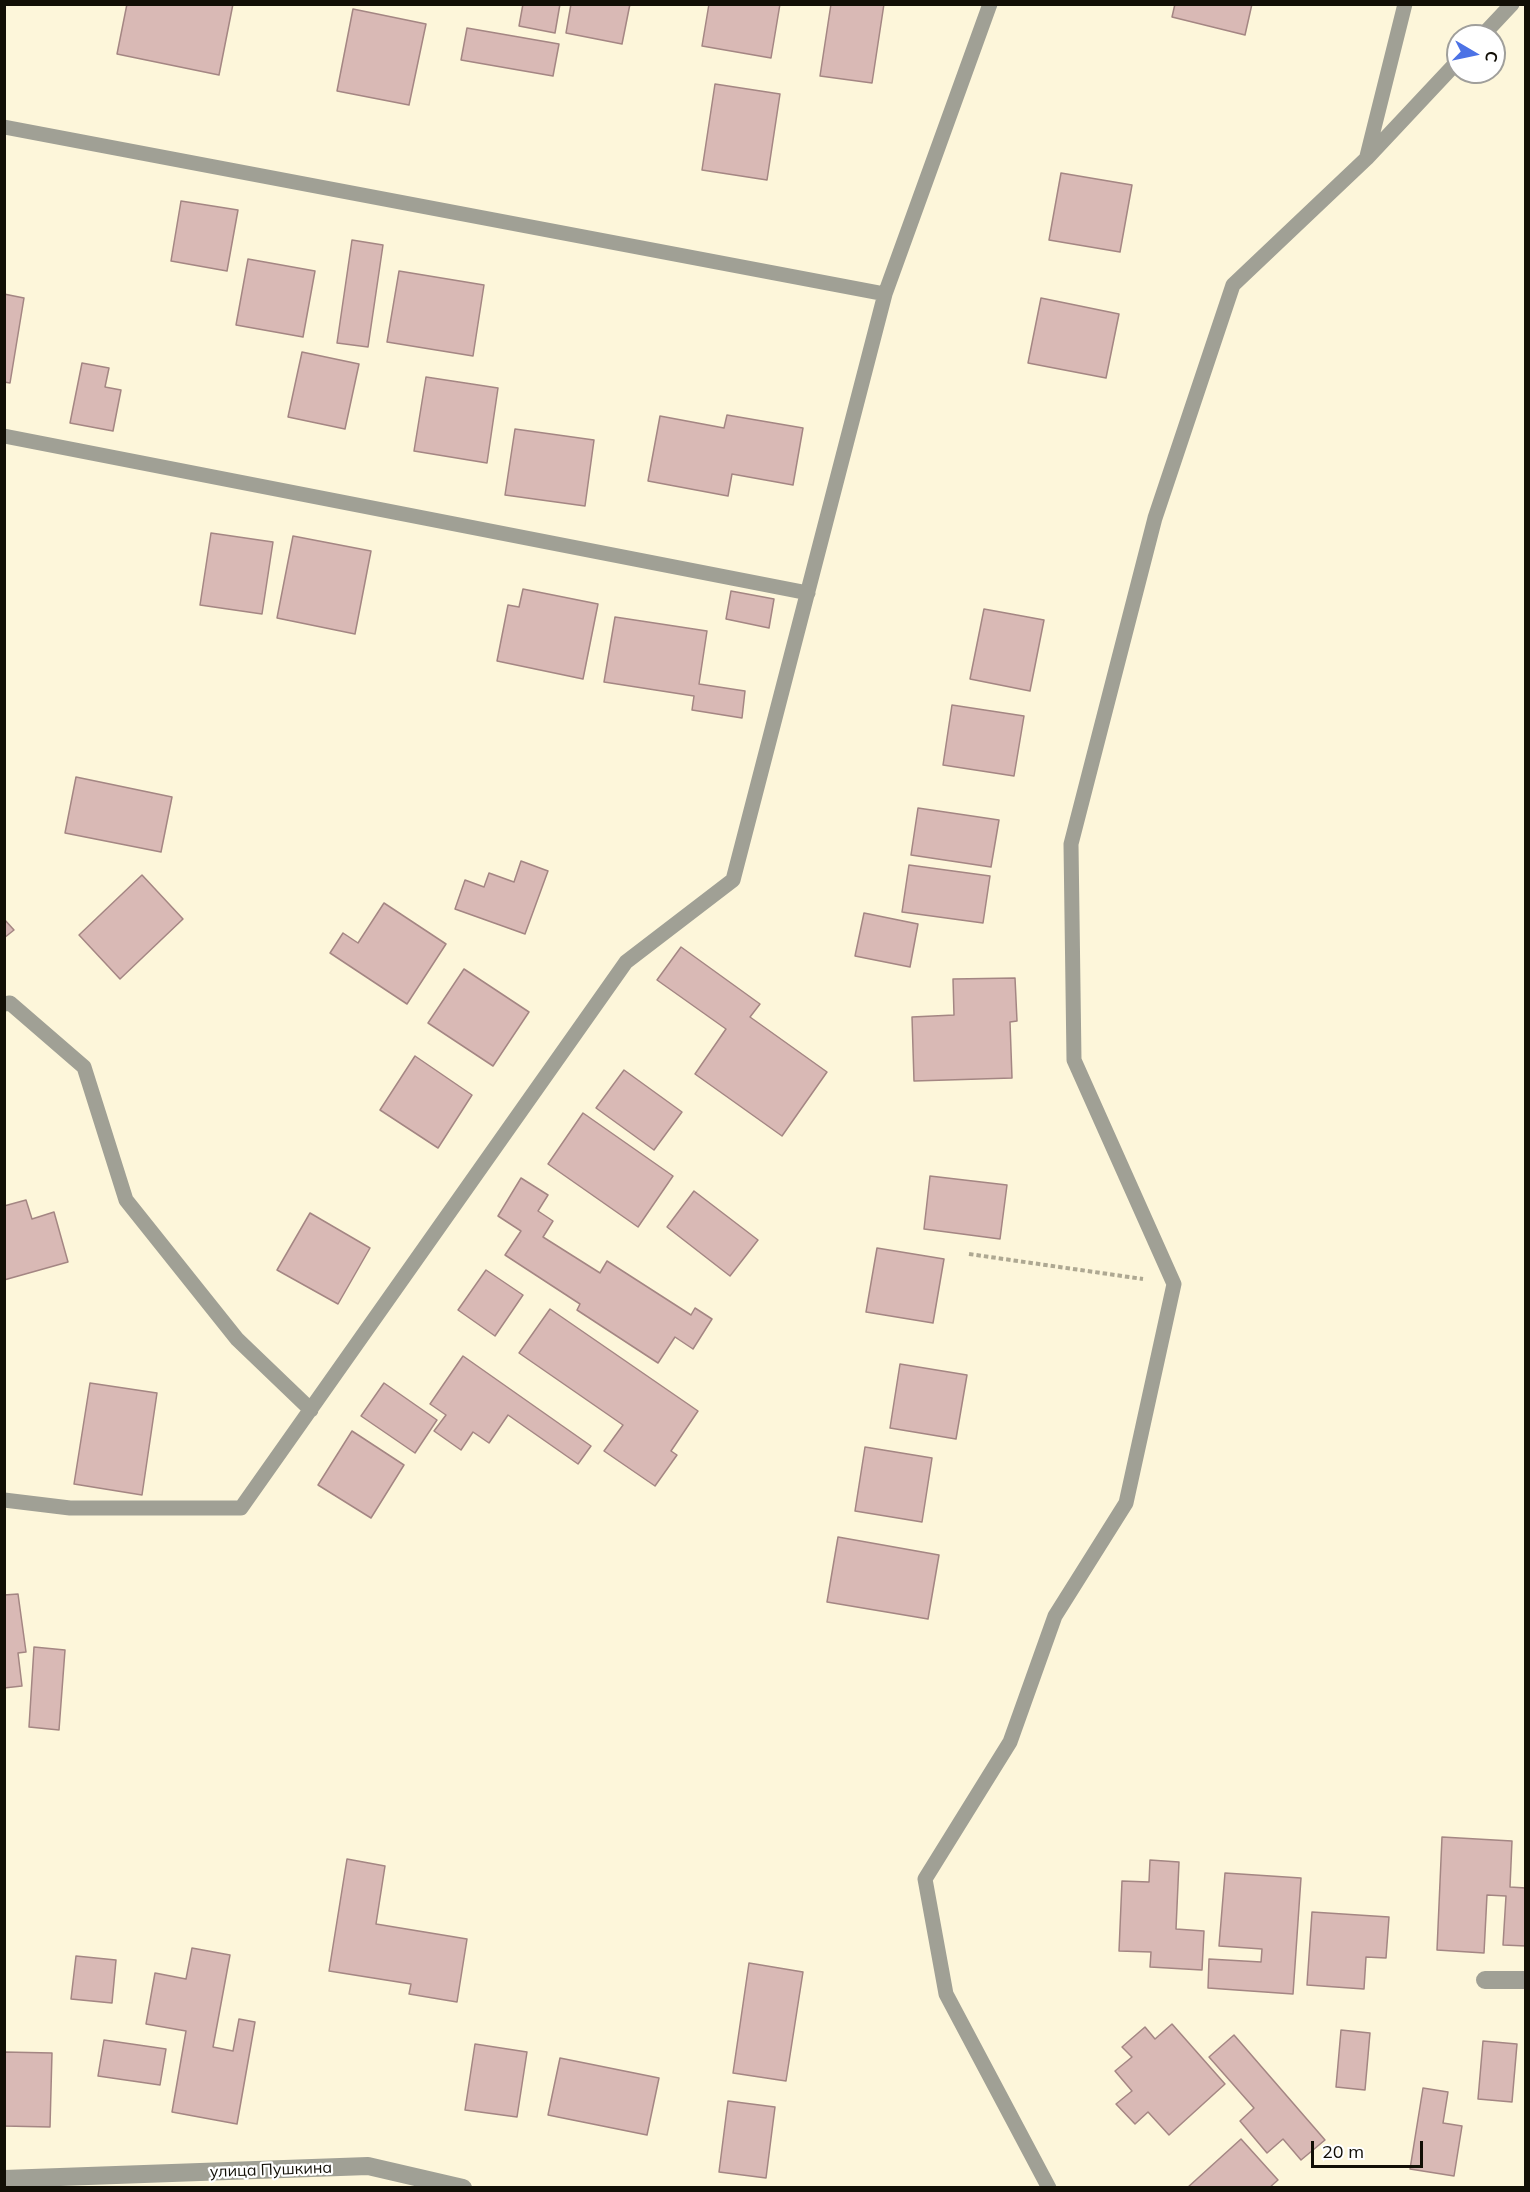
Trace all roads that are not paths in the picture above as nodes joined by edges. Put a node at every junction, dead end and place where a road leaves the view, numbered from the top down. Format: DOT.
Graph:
graph roads {
  1 [pos="990,4"];
  2 [pos="1405,4"];
  3 [pos="1512,4"];
  4 [pos="1493,24"];
  5 [pos="1446,74"];
  6 [pos="4,127"];
  7 [pos="1366,158"];
  8 [pos="885,294"];
  9 [pos="4,436"];
  10 [pos="807,593"];
  11 [pos="4,1004"];
  12 [pos="311,1410"];
  13 [pos="4,1500"];
  14 [pos="1485,1980"];
  15 [pos="1526,1980"];
  16 [pos="4,2179"];
  17 [pos="463,2187"];
  18 [pos="1049,2187"];
  1 -- 8 [label="lane"];
  2 -- 7 [label="lane"];
  3 -- 4 [label="lane"];
  5 -- 7 [label="lane"];
  6 -- 8 [label="lane"];
  7 -- 18 [label="lane"];
  8 -- 10 [label="lane"];
  9 -- 10 [label="lane"];
  10 -- 12 [label="lane"];
  11 -- 12 [label="lane"];
  12 -- 13 [label="lane"];
  14 -- 15 [label="street"];
  16 -- 17 [label="street, улица Пушкина"];
}
